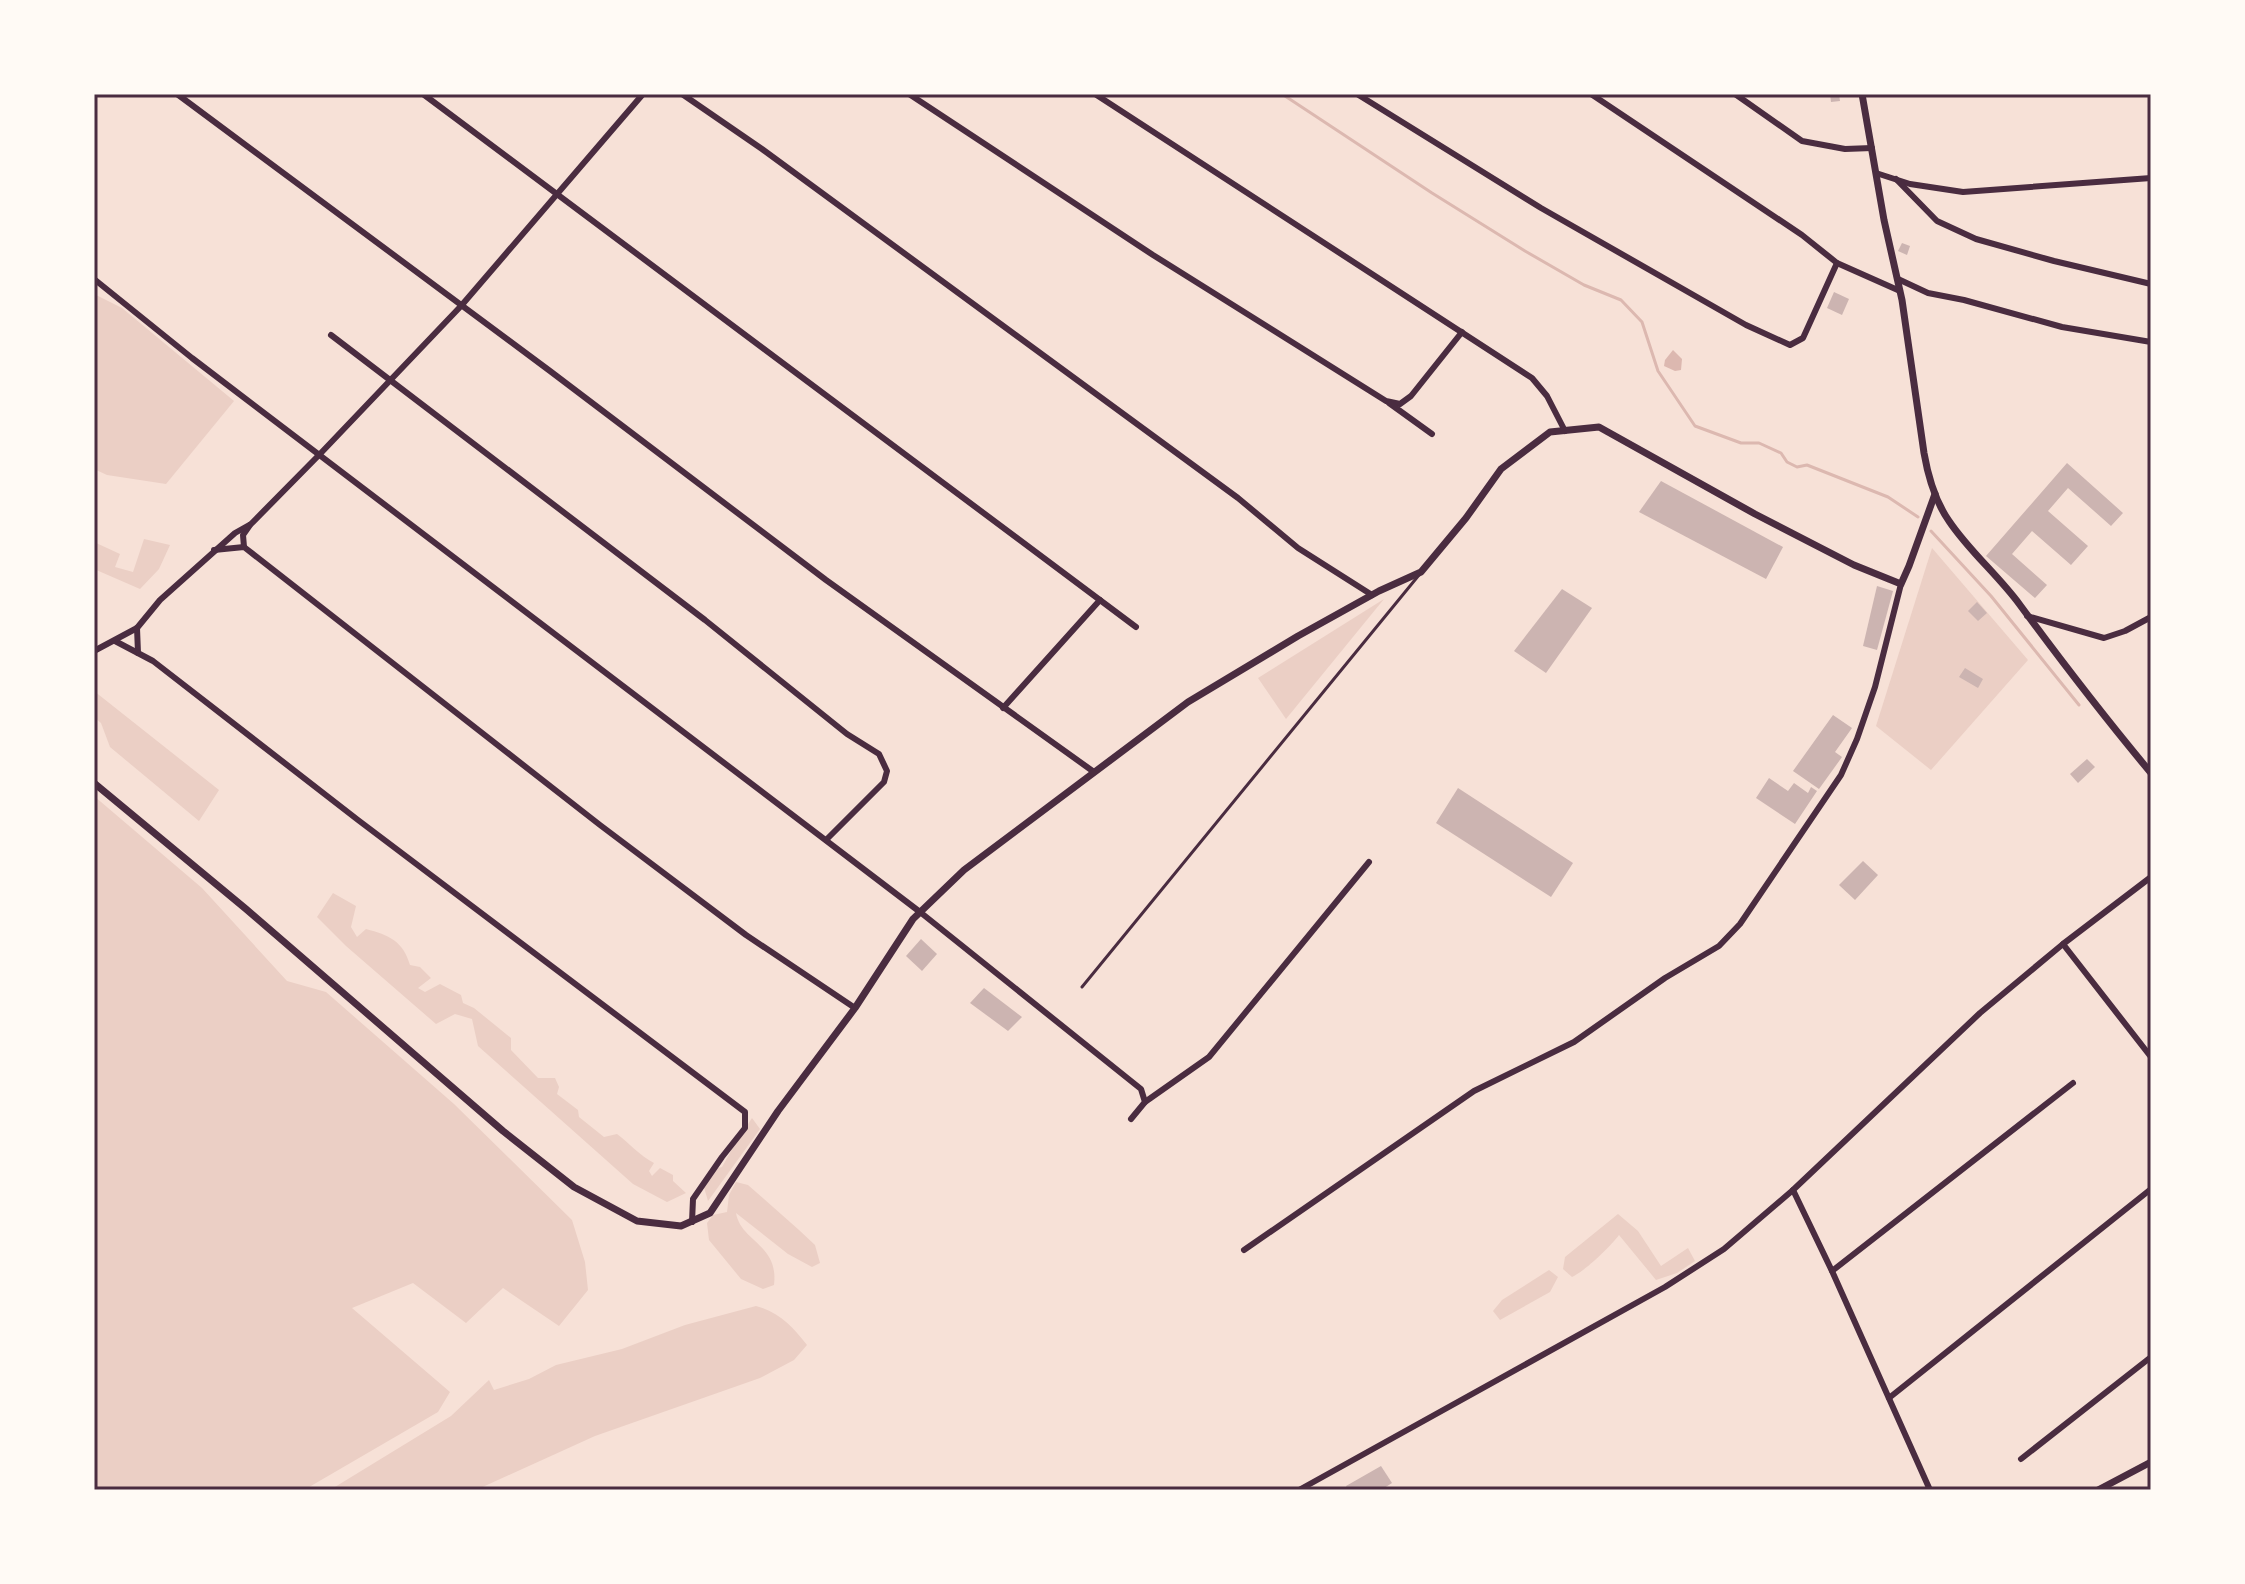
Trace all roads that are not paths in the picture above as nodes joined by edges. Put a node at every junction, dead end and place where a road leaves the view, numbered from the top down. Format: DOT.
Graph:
graph roads {
  1 [pos="177,94"];
  2 [pos="423,94"];
  3 [pos="643,94"];
  4 [pos="682,94"];
  5 [pos="909,94"];
  6 [pos="1095,94"];
  7 [pos="1357,94"];
  8 [pos="1591,94"];
  9 [pos="1735,94"];
  10 [pos="1862,94"];
  11 [pos="1872,148"];
  12 [pos="1876,173"];
  13 [pos="2151,178"];
  14 [pos="1896,179"];
  15 [pos="556,194"];
  16 [pos="1837,263"];
  17 [pos="94,279"];
  18 [pos="1898,279"];
  19 [pos="2151,284"];
  20 [pos="1900,291"];
  21 [pos="461,306"];
  22 [pos="1462,332"];
  23 [pos="331,335"];
  24 [pos="2151,342"];
  25 [pos="390,381"];
  26 [pos="1386,401"];
  27 [pos="1565,431"];
  28 [pos="1432,434"];
  29 [pos="320,454"];
  30 [pos="1935,494"];
  31 [pos="251,524"];
  32 [pos="244,547"];
  33 [pos="214,550"];
  34 [pos="1421,572"];
  35 [pos="1901,584"];
  36 [pos="1372,595"];
  37 [pos="1100,600"];
  38 [pos="2027,616"];
  39 [pos="2151,617"];
  40 [pos="1136,627"];
  41 [pos="137,628"];
  42 [pos="115,641"];
  43 [pos="94,651"];
  44 [pos="138,653"];
  45 [pos="1003,708"];
  46 [pos="1094,772"];
  47 [pos="2151,773"];
  48 [pos="94,783"];
  49 [pos="826,840"];
  50 [pos="1369,862"];
  51 [pos="2151,877"];
  52 [pos="920,912"];
  53 [pos="2063,944"];
  54 [pos="1082,987"];
  55 [pos="855,1008"];
  56 [pos="2151,1057"];
  57 [pos="2073,1083"];
  58 [pos="1145,1102"];
  59 [pos="1131,1119"];
  60 [pos="2151,1189"];
  61 [pos="1793,1190"];
  62 [pos="692,1222"];
  63 [pos="1244,1250"];
  64 [pos="1832,1271"];
  65 [pos="2151,1357"];
  66 [pos="1889,1398"];
  67 [pos="2021,1459"];
  68 [pos="2151,1462"];
  69 [pos="1312,1487"];
  70 [pos="1299,1490"];
  71 [pos="1930,1490"];
  72 [pos="2098,1490"];
  1 -- 21 [label="street"];
  2 -- 15 [label="street"];
  3 -- 15 [label="street"];
  4 -- 36 [label="street"];
  5 -- 26 [label="street"];
  6 -- 22 [label="street"];
  7 -- 16 [label="street"];
  8 -- 16 [label="street"];
  9 -- 11 [label="street"];
  10 -- 11 [label="street"];
  11 -- 12 [label="street"];
  12 -- 14 [label="street"];
  12 -- 18 [label="street"];
  13 -- 14 [label="street"];
  14 -- 19 [label="street"];
  15 -- 21 [label="street"];
  15 -- 37 [label="street"];
  16 -- 20 [label="street"];
  17 -- 29 [label="street"];
  18 -- 20 [label="street"];
  18 -- 24 [label="street"];
  20 -- 30 [label="street"];
  21 -- 25 [label="street"];
  21 -- 45 [label="street"];
  22 -- 26 [label="street"];
  22 -- 27 [label="street"];
  23 -- 25 [label="street"];
  25 -- 29 [label="street"];
  25 -- 49 [label="street"];
  26 -- 28 [label="street"];
  27 -- 34 [label="street"];
  27 -- 35 [label="street"];
  29 -- 31 [label="street"];
  29 -- 49 [label="street"];
  30 -- 35 [label="street"];
  30 -- 38 [label="street"];
  31 -- 32 [label="street"];
  31 -- 33 [label="street"];
  32 -- 33 [label="street"];
  32 -- 55 [label="street"];
  33 -- 41 [label="street"];
  34 -- 36 [label="street"];
  34 -- 54 [label="lane"];
  35 -- 63 [label="street"];
  36 -- 46 [label="street"];
  37 -- 40 [label="street"];
  37 -- 45 [label="street"];
  38 -- 39 [label="street"];
  38 -- 47 [label="street"];
  41 -- 42 [label="street"];
  41 -- 44 [label="street"];
  42 -- 43 [label="street"];
  42 -- 44 [label="street"];
  44 -- 62 [label="street"];
  45 -- 46 [label="street"];
  46 -- 52 [label="street"];
  48 -- 62 [label="street"];
  49 -- 52 [label="street"];
  50 -- 58 [label="street"];
  51 -- 53 [label="street"];
  52 -- 55 [label="street"];
  52 -- 58 [label="street"];
  53 -- 56 [label="street"];
  53 -- 61 [label="street"];
  55 -- 62 [label="street"];
  57 -- 64 [label="street"];
  58 -- 59 [label="street"];
  60 -- 66 [label="street"];
  61 -- 64 [label="street"];
  61 -- 69 [label="street"];
  64 -- 66 [label="street"];
  65 -- 67 [label="street"];
  66 -- 71 [label="street"];
  68 -- 72 [label="street"];
  69 -- 70 [label="street"];
}
